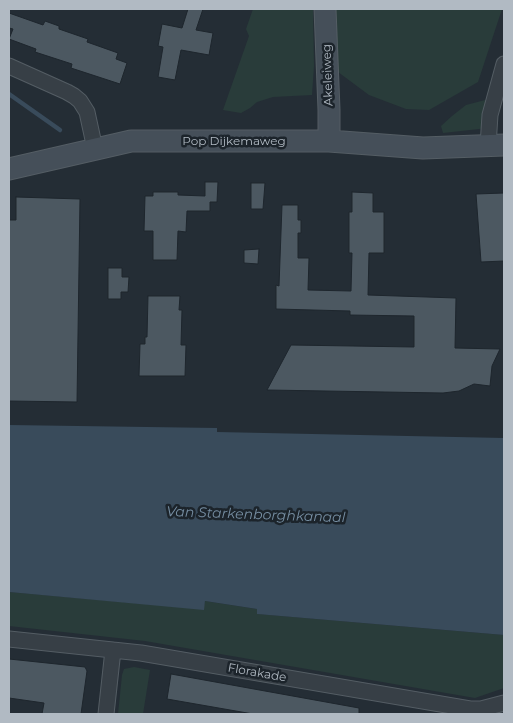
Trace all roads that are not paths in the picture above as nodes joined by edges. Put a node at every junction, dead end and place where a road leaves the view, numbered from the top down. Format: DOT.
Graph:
graph roads {
  1 [pos="325,9"];
  2 [pos="504,64"];
  3 [pos="9,66"];
  4 [pos="329,141"];
  5 [pos="496,146"];
  6 [pos="96,149"];
  7 [pos="9,169"];
  8 [pos="9,639"];
  9 [pos="113,650"];
  10 [pos="504,703"];
  11 [pos="106,714"];
  1 -- 4 [label="street, Akeleiweg"];
  2 -- 5 [label="street"];
  3 -- 6 [label="street"];
  4 -- 5 [label="street, Pop Dijkemaweg"];
  4 -- 6 [label="street, Pop Dijkemaweg"];
  6 -- 7 [label="street, Pop Dijkemaweg"];
  8 -- 9 [label="street, Florakade"];
  9 -- 10 [label="street, Florakade"];
  9 -- 11 [label="street"];
}
